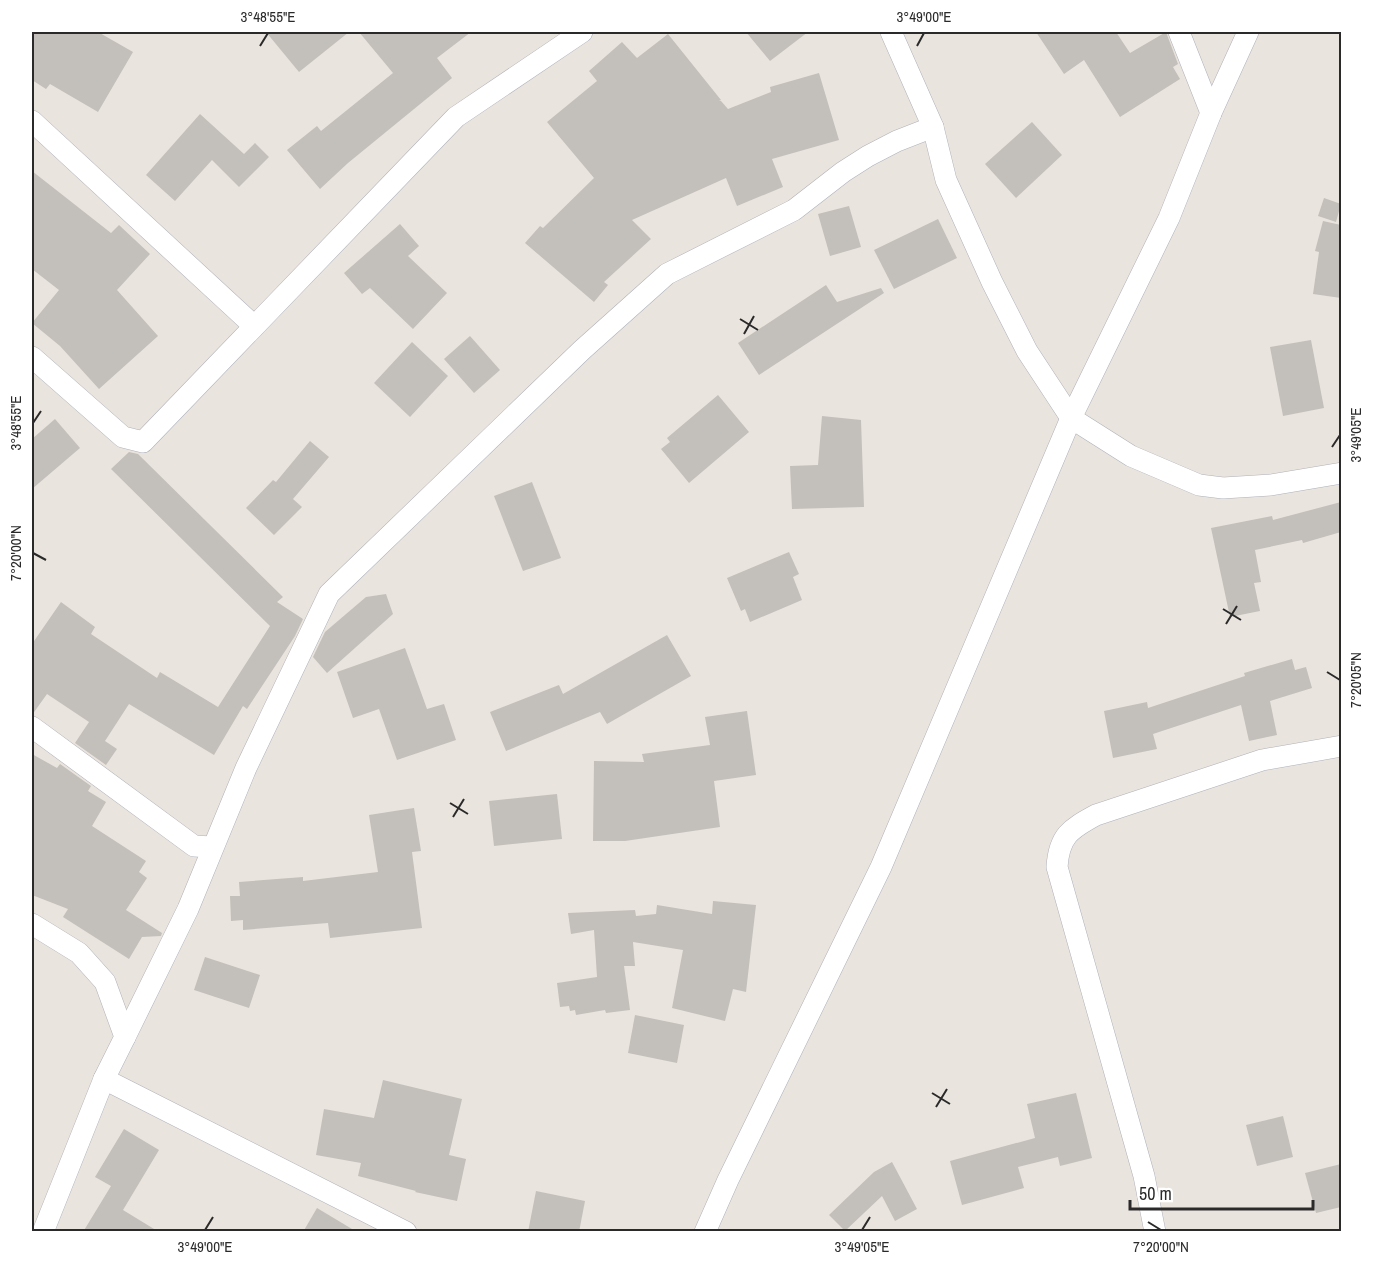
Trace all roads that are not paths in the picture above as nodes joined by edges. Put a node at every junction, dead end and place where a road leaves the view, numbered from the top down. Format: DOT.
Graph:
graph roads {
  1 [pos="582,32"];
  2 [pos="891,32"];
  3 [pos="1179,32"];
  4 [pos="1248,32"];
  5 [pos="1211,113"];
  6 [pos="32,121"];
  7 [pos="933,127"];
  8 [pos="254,326"];
  9 [pos="32,357"];
  10 [pos="1071,418"];
  11 [pos="1341,473"];
  12 [pos="32,727"];
  13 [pos="1341,748"];
  14 [pos="212,847"];
  15 [pos="32,924"];
  16 [pos="125,1036"];
  17 [pos="104,1079"];
  18 [pos="44,1232"];
  19 [pos="406,1232"];
  20 [pos="705,1232"];
  21 [pos="1155,1232"];
  1 -- 8 [label="street"];
  2 -- 7 [label="street"];
  3 -- 5 [label="street"];
  4 -- 5 [label="street"];
  5 -- 10 [label="street"];
  6 -- 8 [label="street"];
  7 -- 10 [label="street"];
  7 -- 14 [label="street"];
  8 -- 9 [label="street"];
  10 -- 11 [label="street"];
  10 -- 20 [label="street"];
  12 -- 14 [label="street"];
  13 -- 21 [label="street"];
  14 -- 16 [label="street"];
  15 -- 16 [label="street"];
  16 -- 17 [label="street"];
  17 -- 18 [label="street"];
  17 -- 19 [label="street"];
}
